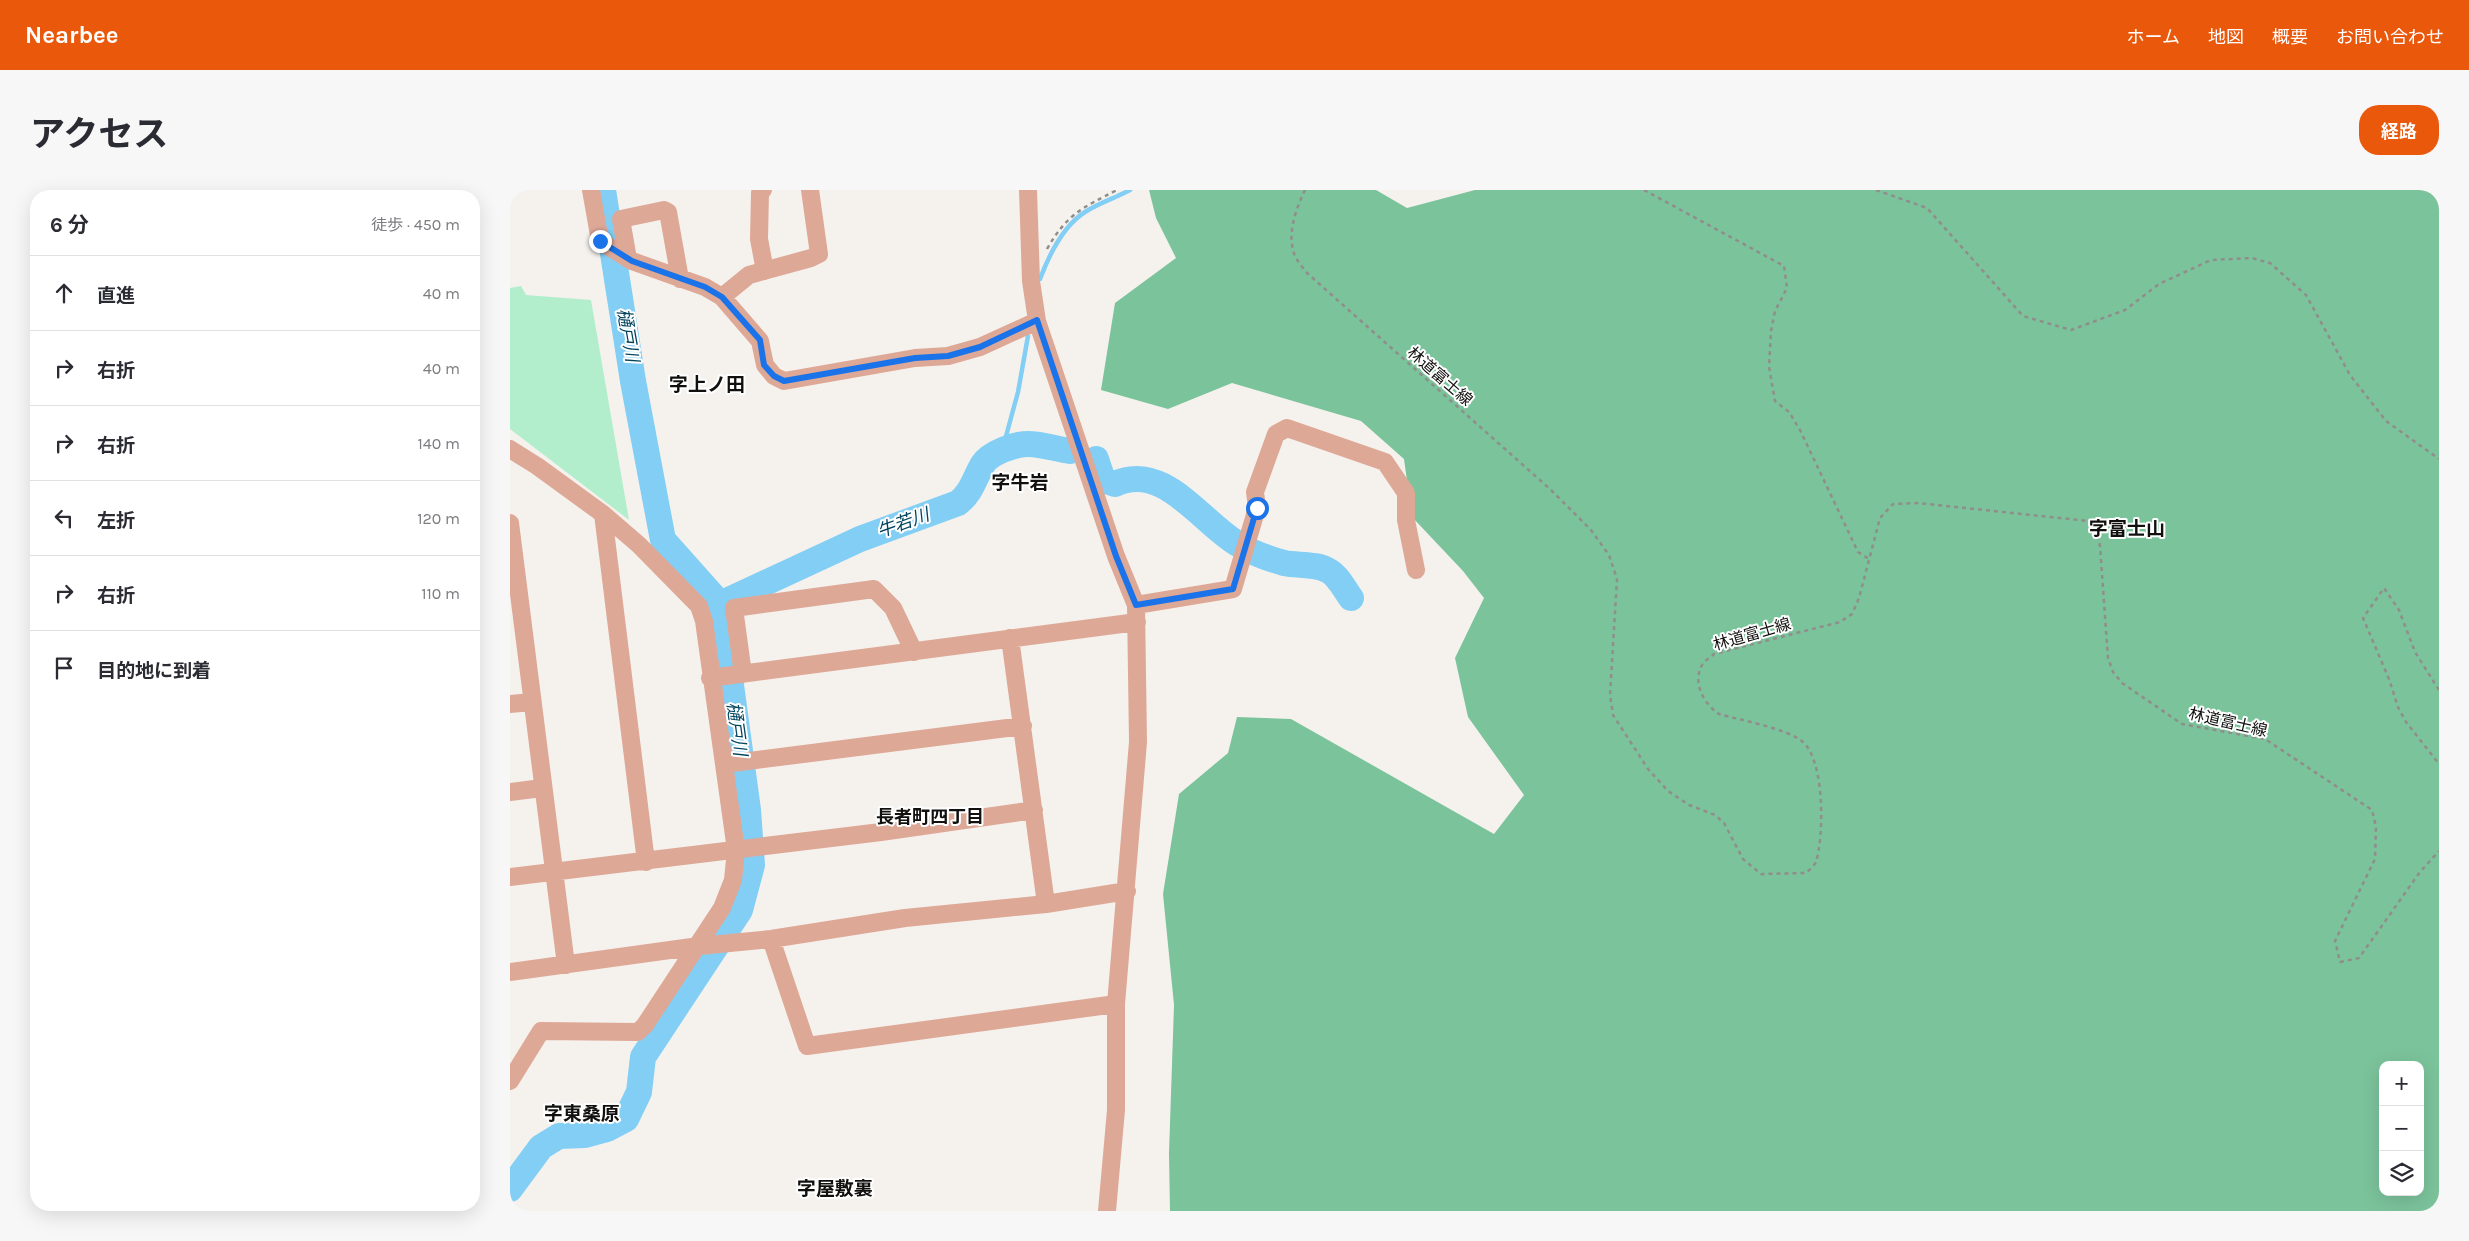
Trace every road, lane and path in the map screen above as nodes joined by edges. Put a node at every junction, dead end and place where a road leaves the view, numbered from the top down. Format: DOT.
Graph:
graph roads {
  1 [pos="591,190"];
  2 [pos="762,190"];
  3 [pos="810,190"];
  4 [pos="1028,190"];
  5 [pos="1117,190"];
  6 [pos="1305,190"];
  7 [pos="1644,190"];
  8 [pos="1876,190"];
  9 [pos="624,257"];
  10 [pos="1031,260"];
  11 [pos="765,271"];
  12 [pos="680,278"];
  13 [pos="722,297"];
  14 [pos="1037,320"];
  15 [pos="510,449"];
  16 [pos="2439,459"];
  17 [pos="603,514"];
  18 [pos="510,527"];
  19 [pos="1869,559"];
  20 [pos="1416,570"];
  21 [pos="1136,614"];
  22 [pos="516,616"];
  23 [pos="1010,638"];
  24 [pos="914,652"];
  25 [pos="741,674"];
  26 [pos="710,678"];
  27 [pos="2439,690"];
  28 [pos="532,702"];
  29 [pos="510,704"];
  30 [pos="1023,726"];
  31 [pos="725,764"];
  32 [pos="2439,764"];
  33 [pos="542,788"];
  34 [pos="510,792"];
  35 [pos="1034,810"];
  36 [pos="736,850"];
  37 [pos="2439,851"];
  38 [pos="646,862"];
  39 [pos="554,872"];
  40 [pos="510,877"];
  41 [pos="1127,891"];
  42 [pos="1046,904"];
  43 [pos="771,939"];
  44 [pos="699,946"];
  45 [pos="566,965"];
  46 [pos="510,972"];
  47 [pos="1116,1004"];
  48 [pos="510,1081"];
  49 [pos="1107,1211"];
  1 -- 9 [label="street"];
  2 -- 11 [label="street"];
  3 -- 11 [label="street"];
  4 -- 10 [label="street"];
  5 -- 10 [label="path"];
  6 -- 19 [label="path, 林道富士線"];
  7 -- 19 [label="path"];
  8 -- 16 [label="path"];
  9 -- 12 [label="street"];
  9 -- 12 [label="street"];
  10 -- 14 [label="street"];
  11 -- 13 [label="street"];
  12 -- 13 [label="street"];
  13 -- 14 [label="street"];
  14 -- 21 [label="street"];
  15 -- 17 [label="street"];
  17 -- 26 [label="street"];
  17 -- 38 [label="street"];
  18 -- 22 [label="street"];
  19 -- 37 [label="path, 林道富士線"];
  20 -- 21 [label="street"];
  21 -- 23 [label="street"];
  21 -- 41 [label="street"];
  22 -- 28 [label="street"];
  23 -- 24 [label="street"];
  23 -- 30 [label="street"];
  24 -- 25 [label="street"];
  24 -- 25 [label="street"];
  25 -- 26 [label="street"];
  26 -- 31 [label="street"];
  27 -- 32 [label="path"];
  28 -- 29 [label="street"];
  28 -- 33 [label="street"];
  30 -- 31 [label="street"];
  30 -- 35 [label="street"];
  31 -- 36 [label="street"];
  33 -- 34 [label="street"];
  33 -- 39 [label="street"];
  35 -- 36 [label="street"];
  35 -- 42 [label="street"];
  36 -- 38 [label="street"];
  36 -- 44 [label="street"];
  38 -- 39 [label="street"];
  39 -- 40 [label="street"];
  39 -- 45 [label="street"];
  41 -- 42 [label="street"];
  41 -- 47 [label="street"];
  42 -- 43 [label="street"];
  43 -- 44 [label="street"];
  43 -- 47 [label="street"];
  44 -- 45 [label="street"];
  44 -- 48 [label="street"];
  45 -- 46 [label="street"];
  47 -- 49 [label="street"];
}
